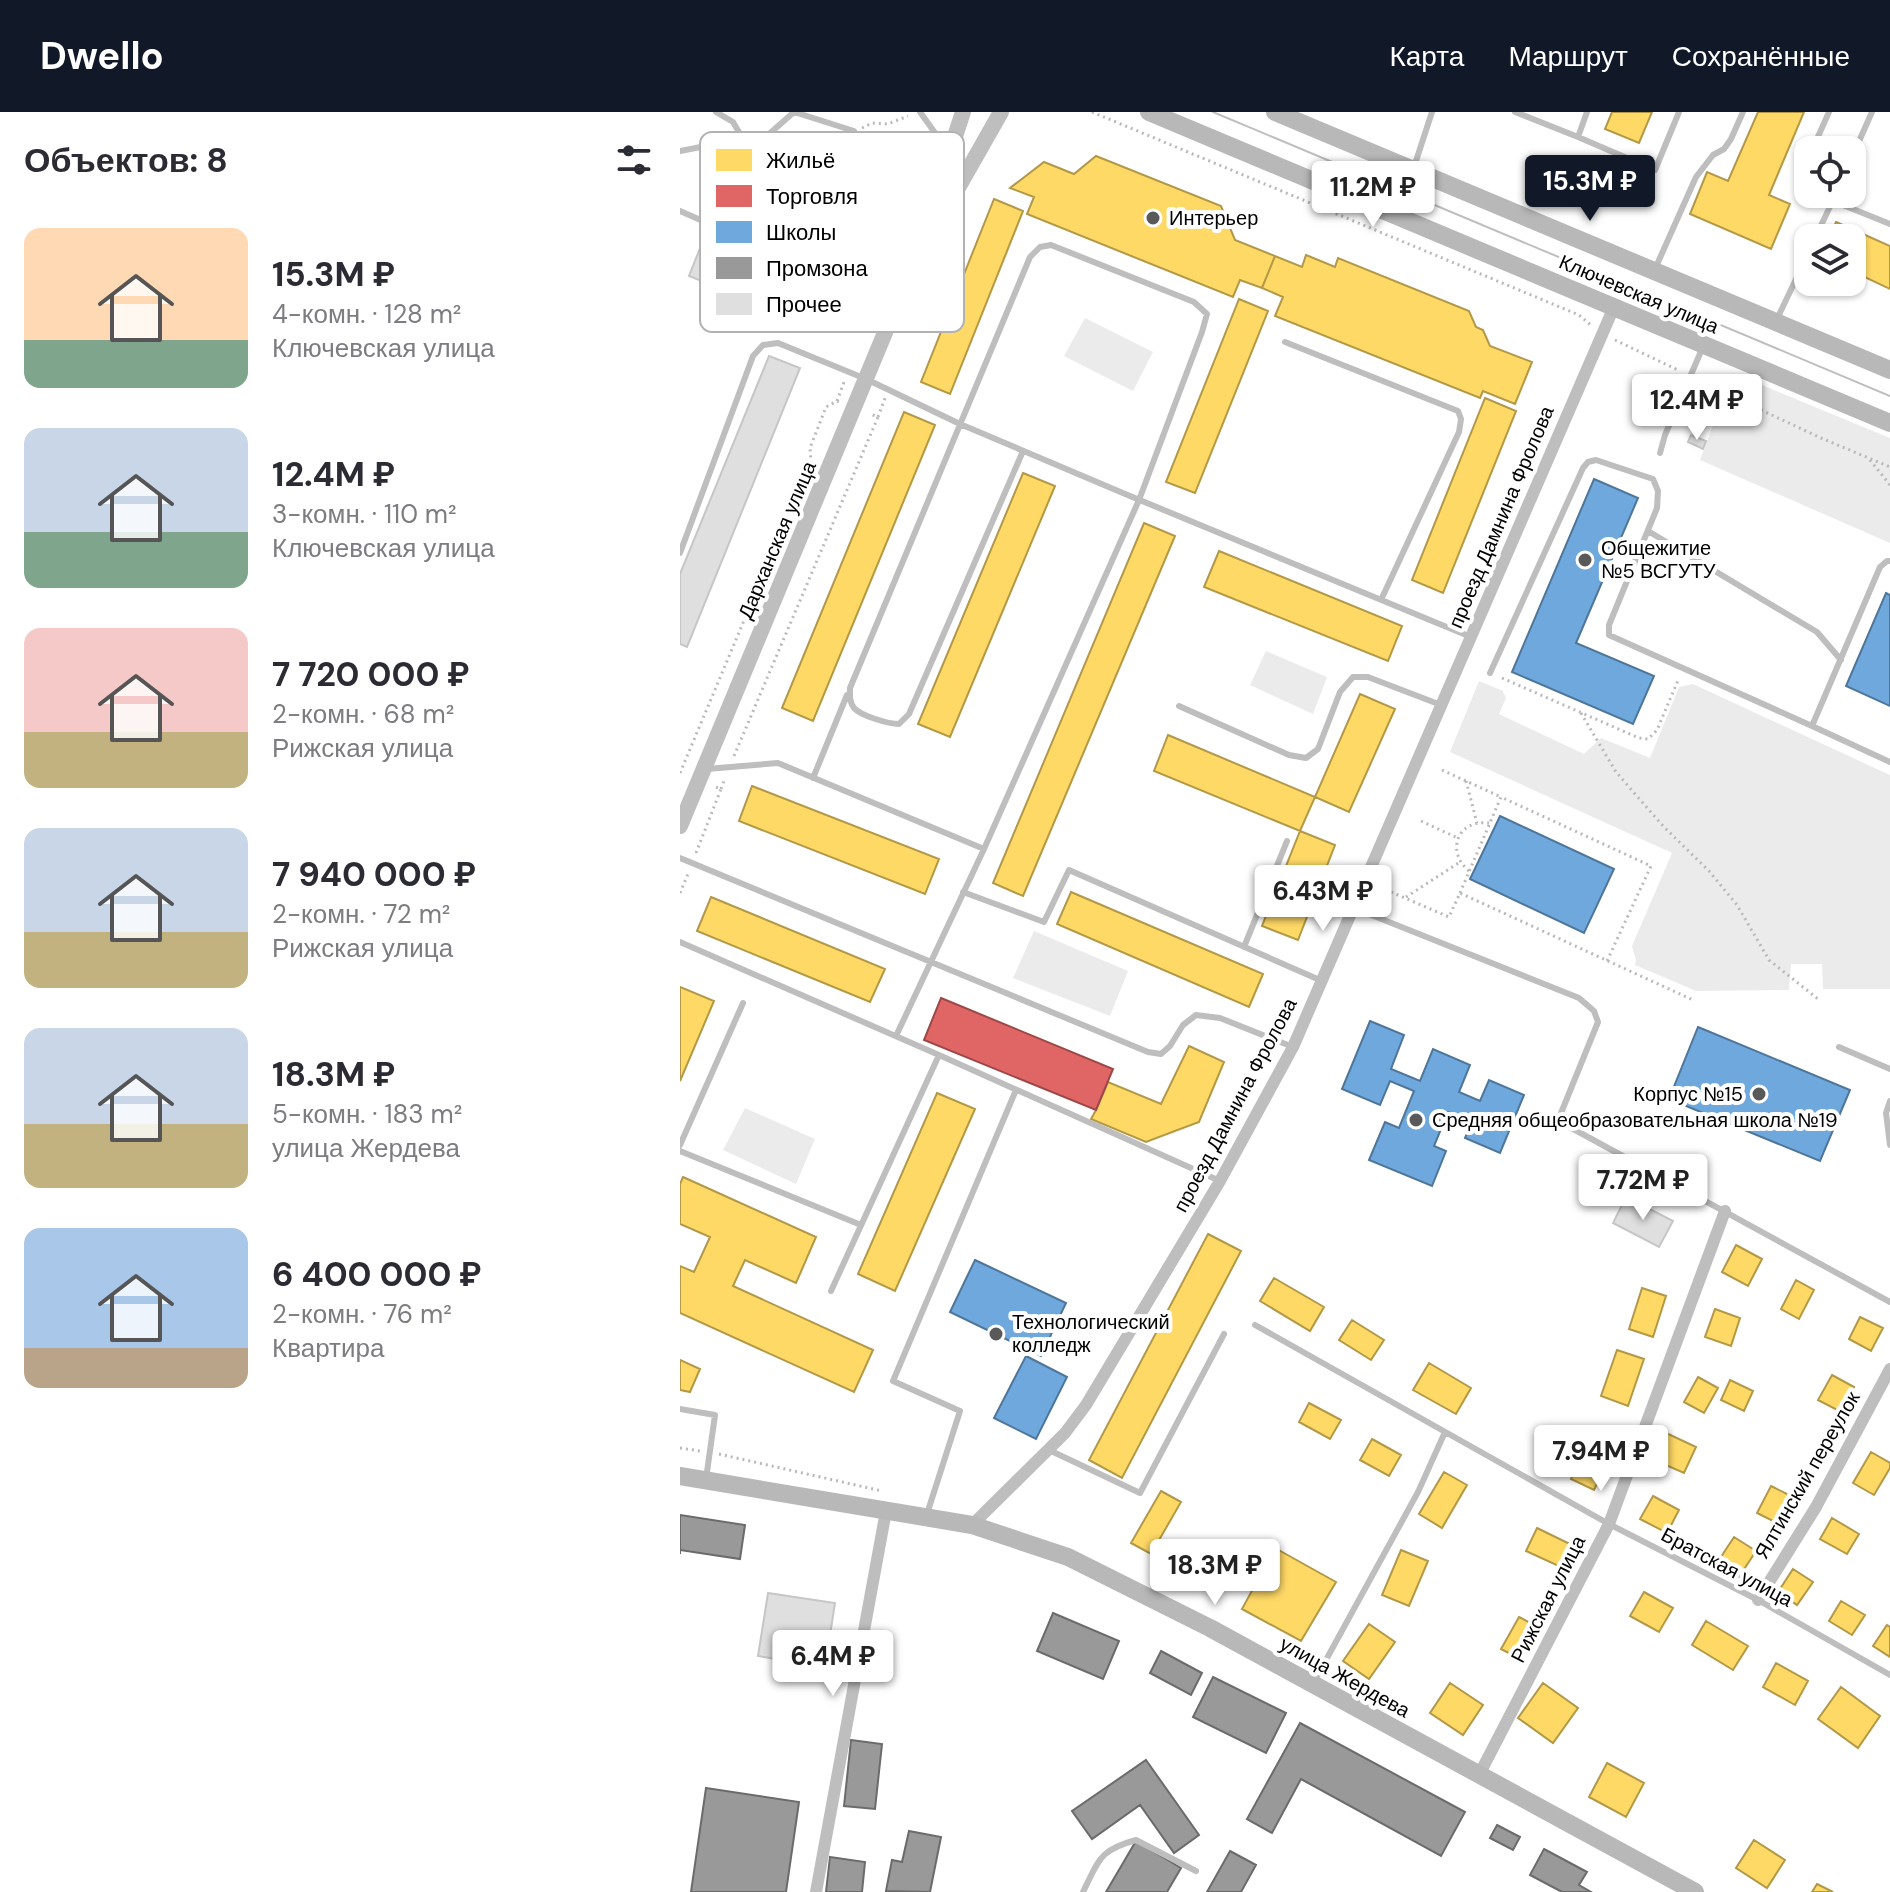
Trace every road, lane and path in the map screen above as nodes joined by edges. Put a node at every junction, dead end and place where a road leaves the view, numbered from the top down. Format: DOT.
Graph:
graph roads {
  1 [pos="716,112"];
  2 [pos="794,112"];
  3 [pos="920,112"];
  4 [pos="963,112"];
  5 [pos="1001,112"];
  6 [pos="1092,112"];
  7 [pos="1149,112"];
  8 [pos="1275,112"];
  9 [pos="1432,112"];
  10 [pos="1515,112"];
  11 [pos="1587,112"];
  12 [pos="1679,112"];
  13 [pos="1743,112"];
  14 [pos="1829,112"];
  15 [pos="1872,112"];
  16 [pos="854,131"];
  17 [pos="739,132"];
  18 [pos="771,132"];
  19 [pos="934,132"];
  20 [pos="956,132"];
  21 [pos="1818,136"];
  22 [pos="1861,136"];
  23 [pos="1578,137"];
  24 [pos="700,147"];
  25 [pos="680,151"];
  26 [pos="1413,171"];
  27 [pos="964,177"];
  28 [pos="1857,208"];
  29 [pos="680,211"];
  30 [pos="700,220"];
  31 [pos="1890,224"];
  32 [pos="1653,272"];
  33 [pos="1794,283"];
  34 [pos="1614,307"];
  35 [pos="1775,323"];
  36 [pos="885,333"];
  37 [pos="1602,335"];
  38 [pos="1285,342"];
  39 [pos="1704,346"];
  40 [pos="1890,370"];
  41 [pos="848,372"];
  42 [pos="1690,376"];
  43 [pos="866,379"];
  44 [pos="889,390"];
  45 [pos="837,401"];
  46 [pos="878,417"];
  47 [pos="1890,423"];
  48 [pos="960,424"];
  49 [pos="1023,451"];
  50 [pos="1660,453"];
  51 [pos="1870,460"];
  52 [pos="1890,467"];
  53 [pos="1890,485"];
  54 [pos="1139,500"];
  55 [pos="1648,531"];
  56 [pos="680,553"];
  57 [pos="1890,561"];
  58 [pos="1381,600"];
  59 [pos="1471,637"];
  60 [pos="1841,660"];
  61 [pos="1684,668"];
  62 [pos="1490,673"];
  63 [pos="850,688"];
  64 [pos="1441,705"];
  65 [pos="1179,706"];
  66 [pos="1581,713"];
  67 [pos="1812,726"];
  68 [pos="1890,762"];
  69 [pos="1442,770"];
  70 [pos="680,775"];
  71 [pos="701,775"];
  72 [pos="813,778"];
  73 [pos="1466,781"];
  74 [pos="1501,797"];
  75 [pos="1421,821"];
  76 [pos="1477,823"];
  77 [pos="1490,823"];
  78 [pos="680,826"];
  79 [pos="1458,838"];
  80 [pos="1287,841"];
  81 [pos="984,849"];
  82 [pos="680,858"];
  83 [pos="1460,862"];
  84 [pos="692,863"];
  85 [pos="1469,871"];
  86 [pos="963,892"];
  87 [pos="1391,892"];
  88 [pos="680,893"];
  89 [pos="1460,893"];
  90 [pos="1404,898"];
  91 [pos="1354,908"];
  92 [pos="680,942"];
  93 [pos="1244,947"];
  94 [pos="930,961"];
  95 [pos="1607,961"];
  96 [pos="1322,981"];
  97 [pos="1818,999"];
  98 [pos="1693,1000"];
  99 [pos="743,1003"];
  100 [pos="896,1036"];
  101 [pos="1293,1047"];
  102 [pos="1839,1047"];
  103 [pos="939,1055"];
  104 [pos="1890,1069"];
  105 [pos="1016,1090"];
  106 [pos="1890,1101"];
  107 [pos="1890,1145"];
  108 [pos="680,1148"];
  109 [pos="1220,1181"];
  110 [pos="1725,1211"];
  111 [pos="861,1225"];
  112 [pos="831,1291"];
  113 [pos="1890,1302"];
  114 [pos="1255,1325"];
  115 [pos="1224,1334"];
  116 [pos="1890,1369"];
  117 [pos="680,1409"];
  118 [pos="1445,1432"];
  119 [pos="680,1448"];
  120 [pos="1049,1450"];
  121 [pos="709,1452"];
  122 [pos="680,1476"];
  123 [pos="706,1481"];
  124 [pos="882,1491"];
  125 [pos="886,1511"];
  126 [pos="926,1517"];
  127 [pos="1609,1524"];
  128 [pos="972,1525"];
  129 [pos="1758,1600"];
  130 [pos="1890,1675"];
  131 [pos="1312,1684"];
  132 [pos="1479,1775"];
  133 [pos="1196,1871"];
  134 [pos="816,1892"];
  135 [pos="1083,1892"];
  136 [pos="1695,1892"];
  1 -- 17 [label="lane"];
  2 -- 16 [label="lane"];
  2 -- 18 [label="lane"];
  3 -- 16 [label="path"];
  3 -- 19 [label="lane"];
  4 -- 20 [label="street, Дарханская улица"];
  5 -- 27 [label="street, Дарханская улица"];
  6 -- 37 [label="path"];
  7 -- 34 [label="main road, Ключевская улица"];
  8 -- 26 [label="main road, Ключевская улица"];
  9 -- 26 [label="lane"];
  10 -- 23 [label="lane"];
  11 -- 23 [label="lane"];
  12 -- 23 [label="lane"];
  13 -- 32 [label="lane"];
  14 -- 21 [label="lane"];
  15 -- 22 [label="lane"];
  24 -- 25 [label="lane"];
  26 -- 32 [label="main road, Ключевская улица"];
  28 -- 31 [label="lane"];
  29 -- 30 [label="lane"];
  32 -- 35 [label="main road, Ключевская улица"];
  33 -- 35 [label="lane"];
  34 -- 37 [label="street, проезд Дамнина Фролова"];
  34 -- 39 [label="main road, Ключевская улица"];
  35 -- 40 [label="main road, Ключевская улица"];
  36 -- 43 [label="street, Дарханская улица"];
  37 -- 42 [label="path"];
  37 -- 59 [label="street, проезд Дамнина Фролова"];
  38 -- 58 [label="lane"];
  39 -- 42 [label="lane"];
  39 -- 47 [label="main road, Ключевская улица"];
  41 -- 43 [label="lane"];
  41 -- 45 [label="path"];
  41 -- 56 [label="lane"];
  42 -- 50 [label="lane"];
  42 -- 51 [label="path"];
  43 -- 44 [label="lane"];
  43 -- 71 [label="street, Дарханская улица"];
  44 -- 46 [label="path"];
  44 -- 48 [label="lane"];
  48 -- 49 [label="lane"];
  48 -- 54 [label="lane"];
  48 -- 63 [label="lane"];
  49 -- 54 [label="lane"];
  49 -- 63 [label="lane"];
  51 -- 52 [label="path"];
  51 -- 53 [label="path"];
  54 -- 58 [label="lane"];
  54 -- 81 [label="lane"];
  55 -- 60 [label="lane"];
  55 -- 61 [label="lane"];
  55 -- 62 [label="lane"];
  57 -- 60 [label="lane"];
  58 -- 59 [label="lane"];
  59 -- 64 [label="street, проезд Дамнина Фролова"];
  60 -- 67 [label="lane"];
  61 -- 66 [label="path"];
  61 -- 67 [label="lane"];
  62 -- 66 [label="path"];
  63 -- 72 [label="lane"];
  64 -- 65 [label="lane"];
  64 -- 91 [label="street, проезд Дамнина Фролова"];
  66 -- 97 [label="path"];
  67 -- 68 [label="lane"];
  69 -- 73 [label="path"];
  70 -- 71 [label="path"];
  71 -- 72 [label="lane"];
  71 -- 78 [label="street, Дарханская улица"];
  71 -- 84 [label="path"];
  72 -- 81 [label="lane"];
  73 -- 74 [label="path"];
  73 -- 76 [label="path"];
  74 -- 77 [label="path"];
  74 -- 95 [label="path"];
  75 -- 79 [label="path"];
  76 -- 77 [label="path"];
  76 -- 79 [label="path"];
  77 -- 85 [label="path"];
  79 -- 83 [label="path"];
  80 -- 93 [label="lane"];
  81 -- 86 [label="lane"];
  82 -- 84 [label="lane"];
  83 -- 85 [label="path"];
  83 -- 90 [label="path"];
  84 -- 88 [label="path"];
  84 -- 94 [label="lane"];
  85 -- 89 [label="path"];
  86 -- 93 [label="lane"];
  86 -- 94 [label="lane"];
  87 -- 90 [label="path"];
  89 -- 90 [label="path"];
  89 -- 95 [label="path"];
  91 -- 96 [label="street, проезд Дамнина Фролова"];
  91 -- 110 [label="lane"];
  92 -- 100 [label="lane"];
  93 -- 96 [label="lane"];
  94 -- 100 [label="lane"];
  94 -- 101 [label="lane"];
  95 -- 98 [label="path"];
  96 -- 101 [label="street, проезд Дамнина Фролова"];
  99 -- 108 [label="lane"];
  100 -- 103 [label="lane"];
  101 -- 109 [label="street, проезд Дамнина Фролова"];
  102 -- 104 [label="lane"];
  103 -- 105 [label="lane"];
  103 -- 111 [label="lane"];
  105 -- 109 [label="lane"];
  105 -- 126 [label="lane"];
  106 -- 107 [label="lane"];
  108 -- 111 [label="lane"];
  109 -- 120 [label="street, проезд Дамнина Фролова"];
  110 -- 113 [label="lane"];
  110 -- 127 [label="street, Рижская улица"];
  111 -- 112 [label="lane"];
  114 -- 118 [label="lane, Братская улица"];
  115 -- 120 [label="lane"];
  116 -- 129 [label="street, Ялтинский переулок"];
  117 -- 121 [label="lane"];
  118 -- 127 [label="lane, Братская улица"];
  118 -- 131 [label="lane"];
  119 -- 121 [label="path"];
  120 -- 128 [label="street, проезд Дамнина Фролова"];
  121 -- 123 [label="lane"];
  121 -- 124 [label="path"];
  122 -- 123 [label="main road, улица Жердева"];
  123 -- 125 [label="main road, улица Жердева"];
  125 -- 126 [label="main road, улица Жердева"];
  125 -- 134 [label="street"];
  126 -- 128 [label="main road, улица Жердева"];
  127 -- 129 [label="lane, Братская улица"];
  127 -- 132 [label="street, Рижская улица"];
  128 -- 131 [label="main road, улица Жердева"];
  129 -- 130 [label="lane, Братская улица"];
  131 -- 132 [label="main road, улица Жердева"];
  132 -- 136 [label="main road, улица Жердева"];
  133 -- 135 [label="lane"];
}
